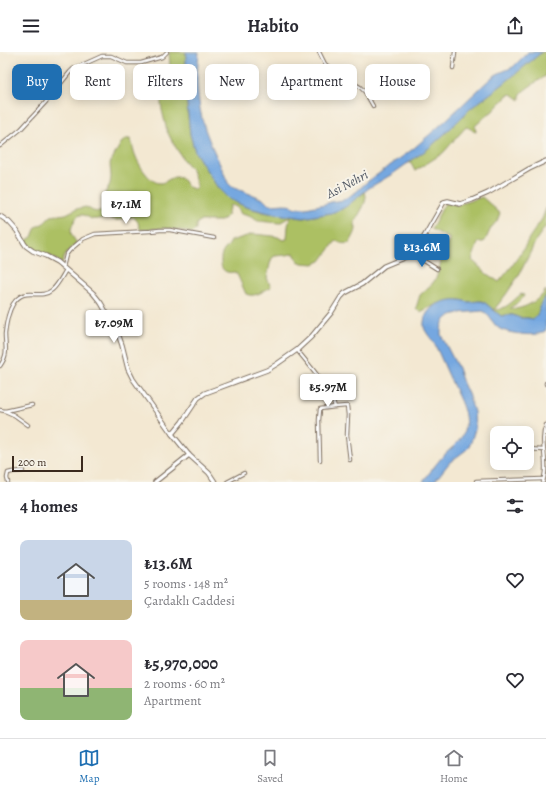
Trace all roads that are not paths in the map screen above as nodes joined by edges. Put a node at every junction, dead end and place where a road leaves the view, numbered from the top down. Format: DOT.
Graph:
graph roads {
  1 [pos="166,52"];
  2 [pos="319,52"];
  3 [pos="455,52"];
  4 [pos="325,64"];
  5 [pos="453,68"];
  6 [pos="357,85"];
  7 [pos="372,106"];
  8 [pos="0,146"];
  9 [pos="546,161"];
  10 [pos="0,216"];
  11 [pos="214,238"];
  12 [pos="413,254"];
  13 [pos="64,268"];
  14 [pos="437,269"];
  15 [pos="297,350"];
  16 [pos="0,366"];
  17 [pos="32,405"];
  18 [pos="335,407"];
  19 [pos="0,410"];
  20 [pos="5,411"];
  21 [pos="28,425"];
  22 [pos="546,425"];
  23 [pos="172,434"];
  24 [pos="534,449"];
  25 [pos="544,450"];
  26 [pos="189,455"];
  27 [pos="320,460"];
  28 [pos="350,460"];
  29 [pos="23,471"];
  30 [pos="244,473"];
  31 [pos="476,481"];
  32 [pos="543,481"];
  33 [pos="8,482"];
  34 [pos="155,482"];
  35 [pos="215,482"];
  36 [pos="227,482"];
  1 -- 8 [label="street"];
  2 -- 4 [label="street"];
  3 -- 5 [label="street"];
  6 -- 7 [label="street"];
  9 -- 12 [label="street"];
  10 -- 13 [label="street"];
  11 -- 13 [label="street"];
  12 -- 14 [label="street"];
  12 -- 15 [label="street"];
  13 -- 16 [label="street"];
  13 -- 23 [label="street"];
  15 -- 18 [label="street"];
  15 -- 23 [label="street"];
  17 -- 20 [label="street"];
  18 -- 27 [label="street"];
  18 -- 28 [label="street"];
  19 -- 20 [label="street"];
  20 -- 21 [label="street"];
  22 -- 25 [label="street"];
  23 -- 26 [label="street"];
  24 -- 25 [label="street"];
  25 -- 32 [label="street"];
  26 -- 34 [label="street"];
  26 -- 35 [label="street"];
  29 -- 33 [label="street"];
  30 -- 36 [label="street"];
  31 -- 32 [label="street"];
}
